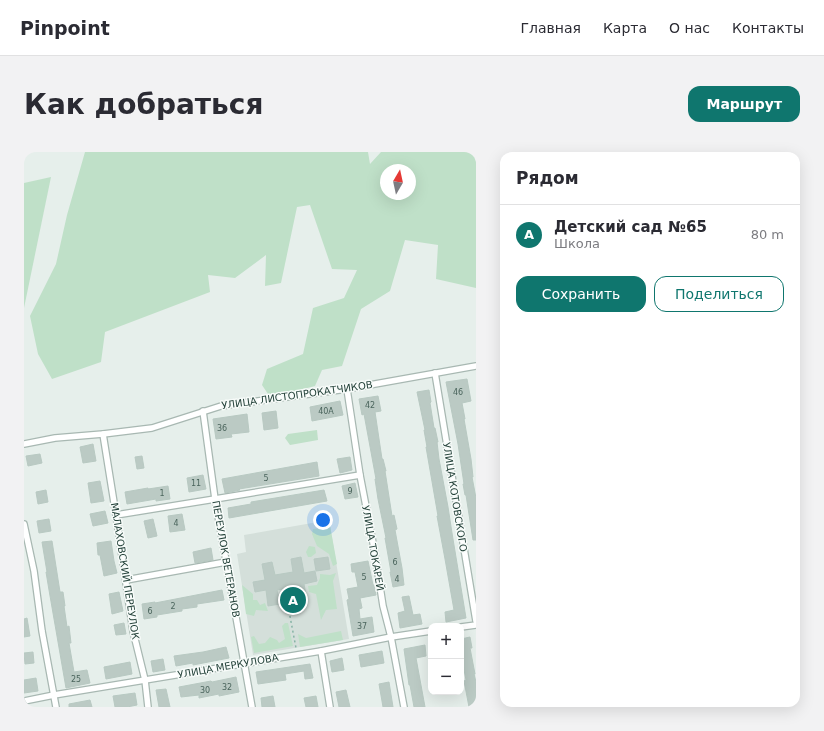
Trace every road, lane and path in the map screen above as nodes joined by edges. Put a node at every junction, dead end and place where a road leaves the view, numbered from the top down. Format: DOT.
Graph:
graph roads {
  1 [pos="476,366"];
  2 [pos="435,373"];
  3 [pos="347,389"];
  4 [pos="203,411"];
  5 [pos="103,434"];
  6 [pos="24,444"];
  7 [pos="360,475"];
  8 [pos="215,499"];
  9 [pos="116,515"];
  10 [pos="24,524"];
  11 [pos="226,562"];
  12 [pos="126,580"];
  13 [pos="289,611"];
  14 [pos="476,621"];
  15 [pos="476,625"];
  16 [pos="464,627"];
  17 [pos="428,631"];
  18 [pos="391,637"];
  19 [pos="321,651"];
  20 [pos="297,655"];
  21 [pos="245,664"];
  22 [pos="145,680"];
  23 [pos="54,695"];
  24 [pos="24,701"];
  25 [pos="56,707"];
  26 [pos="148,707"];
  27 [pos="252,707"];
  28 [pos="330,707"];
  29 [pos="404,707"];
  1 -- 2 [label="street, УЛИЦА ЛИСТОПРОКАТЧИКОВ"];
  2 -- 3 [label="street, УЛИЦА ЛИСТОПРОКАТЧИКОВ"];
  2 -- 14 [label="street, УЛИЦА КОТОВСКОГО"];
  3 -- 4 [label="street, УЛИЦА ЛИСТОПРОКАТЧИКОВ"];
  3 -- 7 [label="street, УЛИЦА ТОКАРЕЙ"];
  4 -- 5 [label="street, УЛИЦА ЛИСТОПРОКАТЧИКОВ"];
  4 -- 8 [label="street, ПЕРЕУЛОК ВЕТЕРАНОВ"];
  5 -- 6 [label="street, УЛИЦА ЛИСТОПРОКАТЧИКОВ"];
  5 -- 9 [label="street, МАЛАХОВСКИЙ ПЕРЕУЛОК"];
  7 -- 8 [label="street"];
  7 -- 18 [label="street, УЛИЦА ТОКАРЕЙ"];
  8 -- 9 [label="street"];
  8 -- 11 [label="street, ПЕРЕУЛОК ВЕТЕРАНОВ"];
  9 -- 12 [label="street, МАЛАХОВСКИЙ ПЕРЕУЛОК"];
  10 -- 23 [label="street"];
  11 -- 12 [label="street"];
  11 -- 21 [label="street, ПЕРЕУЛОК ВЕТЕРАНОВ"];
  12 -- 22 [label="street, МАЛАХОВСКИЙ ПЕРЕУЛОК"];
  13 -- 20 [label="path"];
  15 -- 16 [label="street"];
  17 -- 18 [label="street, УЛИЦА МЕРКУЛОВА"];
  18 -- 19 [label="street, УЛИЦА МЕРКУЛОВА"];
  18 -- 29 [label="street, УЛИЦА ТОКАРЕЙ"];
  19 -- 20 [label="street, УЛИЦА МЕРКУЛОВА"];
  19 -- 28 [label="street"];
  20 -- 21 [label="street, УЛИЦА МЕРКУЛОВА"];
  21 -- 22 [label="street, УЛИЦА МЕРКУЛОВА"];
  21 -- 27 [label="street, ПЕРЕУЛОК ВЕТЕРАНОВ"];
  22 -- 23 [label="street, УЛИЦА МЕРКУЛОВА"];
  22 -- 26 [label="street, МАЛАХОВСКИЙ ПЕРЕУЛОК"];
  23 -- 24 [label="street, УЛИЦА МЕРКУЛОВА"];
  23 -- 25 [label="street"];
}
